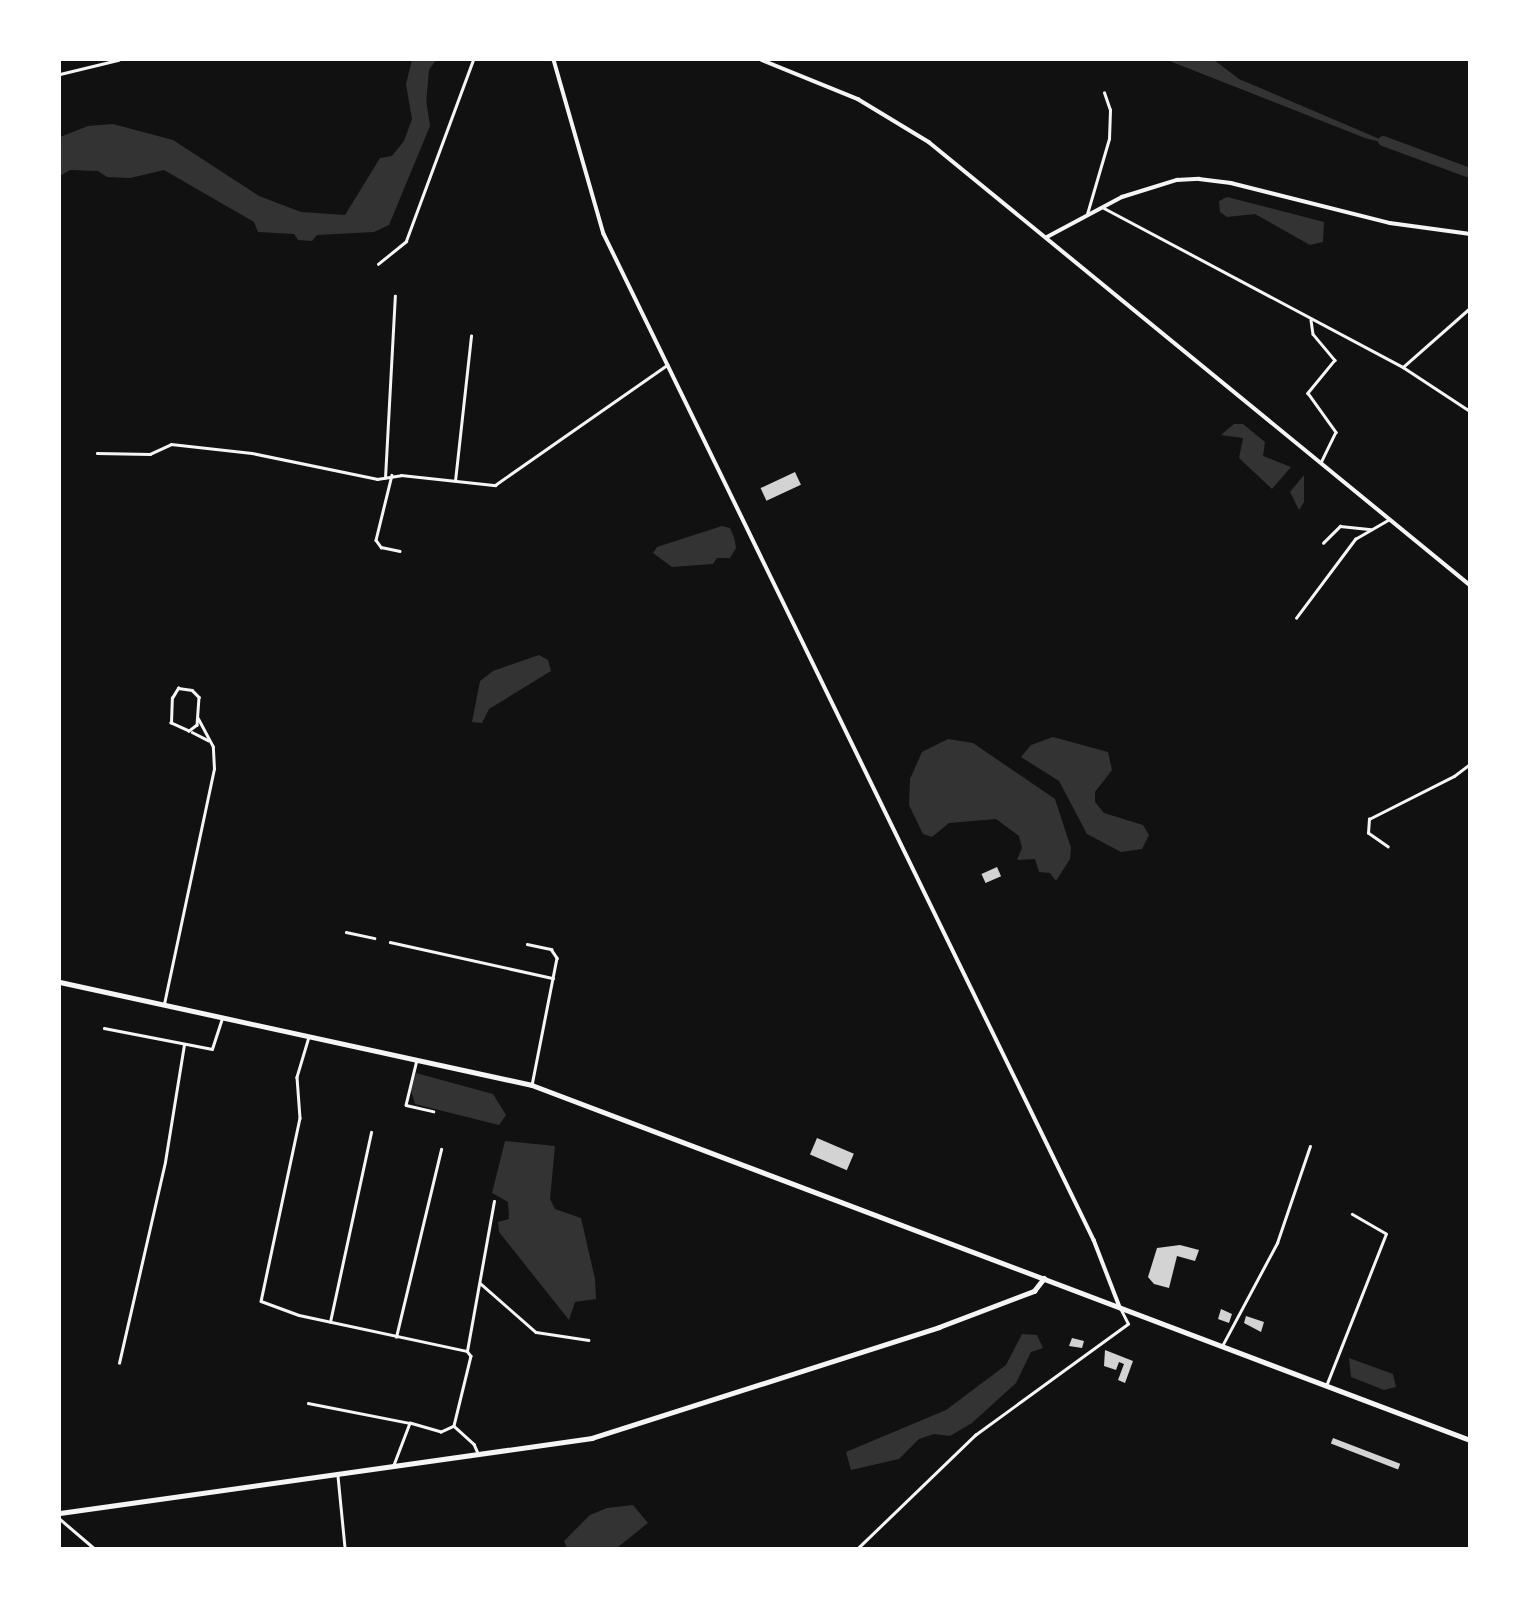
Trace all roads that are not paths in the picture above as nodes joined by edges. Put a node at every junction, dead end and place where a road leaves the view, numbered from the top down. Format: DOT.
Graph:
graph roads {
  1 [pos="118,60"];
  2 [pos="473,60"];
  3 [pos="554,60"];
  4 [pos="762,60"];
  5 [pos="60,74"];
  6 [pos="1104,93"];
  7 [pos="1101,207"];
  8 [pos="1087,214"];
  9 [pos="1469,234"];
  10 [pos="1047,237"];
  11 [pos="378,264"];
  12 [pos="395,296"];
  13 [pos="1469,308"];
  14 [pos="1311,319"];
  15 [pos="471,336"];
  16 [pos="667,365"];
  17 [pos="1403,367"];
  18 [pos="1469,411"];
  19 [pos="97,453"];
  20 [pos="1321,463"];
  21 [pos="392,475"];
  22 [pos="385,478"];
  23 [pos="455,481"];
  24 [pos="1388,520"];
  25 [pos="1371,529"];
  26 [pos="1323,543"];
  27 [pos="400,551"];
  28 [pos="1469,585"];
  29 [pos="1296,618"];
  30 [pos="198,719"];
  31 [pos="189,731"];
  32 [pos="210,742"];
  33 [pos="1469,764"];
  34 [pos="1388,848"];
  35 [pos="346,932"];
  36 [pos="374,938"];
  37 [pos="390,942"];
  38 [pos="527,944"];
  39 [pos="553,978"];
  40 [pos="60,982"];
  41 [pos="164,1004"];
  42 [pos="222,1017"];
  43 [pos="104,1028"];
  44 [pos="310,1036"];
  45 [pos="184,1045"];
  46 [pos="417,1059"];
  47 [pos="532,1085"];
  48 [pos="433,1111"];
  49 [pos="371,1132"];
  50 [pos="1310,1146"];
  51 [pos="441,1149"];
  52 [pos="494,1201"];
  53 [pos="1352,1214"];
  54 [pos="1044,1278"];
  55 [pos="480,1283"];
  56 [pos="1120,1307"];
  57 [pos="330,1322"];
  58 [pos="396,1337"];
  59 [pos="588,1340"];
  60 [pos="1222,1346"];
  61 [pos="467,1351"];
  62 [pos="119,1363"];
  63 [pos="1326,1386"];
  64 [pos="308,1403"];
  65 [pos="410,1423"];
  66 [pos="454,1426"];
  67 [pos="1469,1440"];
  68 [pos="480,1456"];
  69 [pos="393,1468"];
  70 [pos="338,1476"];
  71 [pos="60,1513"];
  72 [pos="60,1519"];
  73 [pos="94,1549"];
  74 [pos="345,1549"];
  75 [pos="858,1549"];
  1 -- 5 [label="street"];
  2 -- 11 [label="street"];
  3 -- 16 [label="main road"];
  4 -- 10 [label="main road"];
  6 -- 8 [label="street"];
  7 -- 8 [label="main road"];
  7 -- 9 [label="main road"];
  7 -- 14 [label="street"];
  8 -- 10 [label="main road"];
  10 -- 20 [label="main road"];
  12 -- 22 [label="street"];
  13 -- 17 [label="street"];
  14 -- 17 [label="street"];
  14 -- 20 [label="street"];
  15 -- 23 [label="street"];
  16 -- 23 [label="street"];
  16 -- 56 [label="main road"];
  17 -- 18 [label="street"];
  19 -- 22 [label="street"];
  20 -- 24 [label="main road"];
  21 -- 22 [label="street"];
  21 -- 23 [label="street"];
  21 -- 27 [label="street"];
  24 -- 25 [label="street"];
  24 -- 28 [label="main road"];
  25 -- 26 [label="street"];
  25 -- 29 [label="street"];
  30 -- 31 [label="street"];
  30 -- 31 [label="street"];
  30 -- 32 [label="street"];
  31 -- 32 [label="street"];
  32 -- 41 [label="street"];
  33 -- 34 [label="street"];
  35 -- 36 [label="street"];
  37 -- 39 [label="street"];
  38 -- 39 [label="street"];
  39 -- 47 [label="street"];
  40 -- 41 [label="main road"];
  41 -- 42 [label="main road"];
  42 -- 44 [label="main road"];
  42 -- 45 [label="street"];
  43 -- 45 [label="street"];
  44 -- 46 [label="main road"];
  44 -- 57 [label="street"];
  45 -- 62 [label="street"];
  46 -- 47 [label="main road"];
  46 -- 48 [label="street"];
  47 -- 54 [label="main road"];
  49 -- 57 [label="street"];
  50 -- 60 [label="street"];
  51 -- 58 [label="street"];
  52 -- 55 [label="street"];
  53 -- 63 [label="street"];
  54 -- 56 [label="main road"];
  54 -- 68 [label="main road"];
  55 -- 59 [label="street"];
  55 -- 61 [label="street"];
  56 -- 60 [label="main road"];
  56 -- 75 [label="street"];
  57 -- 58 [label="street"];
  58 -- 61 [label="street"];
  60 -- 63 [label="main road"];
  61 -- 66 [label="street"];
  63 -- 67 [label="main road"];
  64 -- 65 [label="street"];
  65 -- 66 [label="street"];
  65 -- 69 [label="street"];
  66 -- 68 [label="street"];
  68 -- 69 [label="main road"];
  69 -- 70 [label="main road"];
  70 -- 71 [label="main road"];
  70 -- 74 [label="street"];
  72 -- 73 [label="street"];
}
